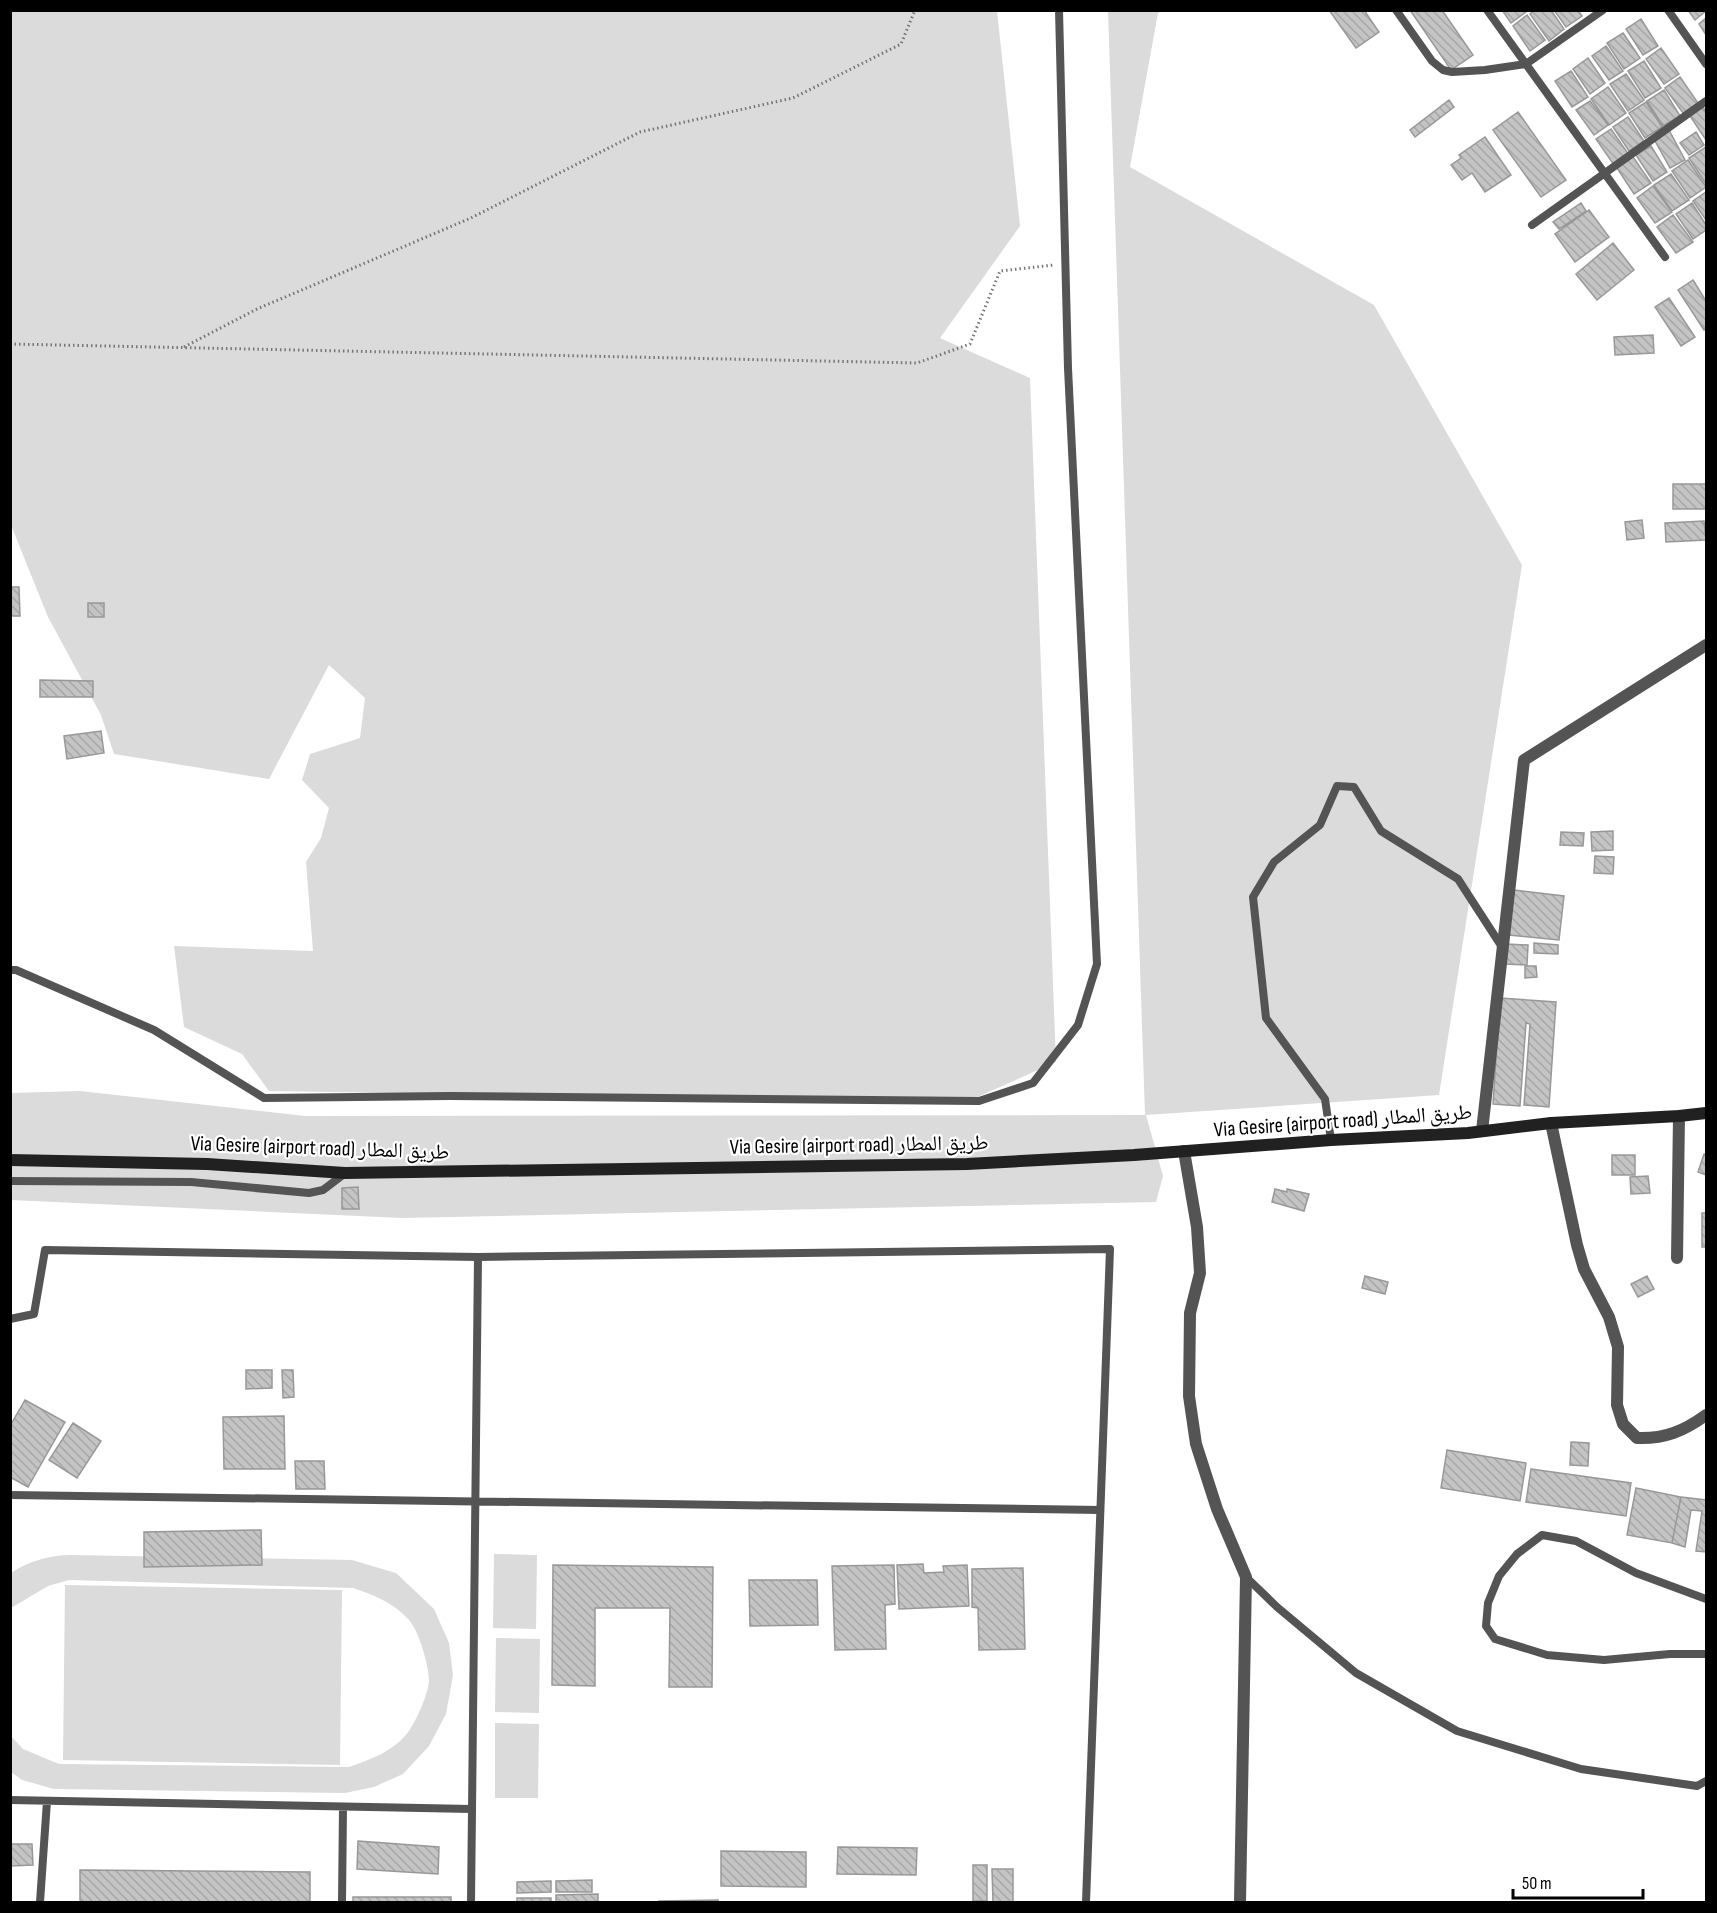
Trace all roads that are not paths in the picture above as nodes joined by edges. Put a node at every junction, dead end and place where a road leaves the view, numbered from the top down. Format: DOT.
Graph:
graph roads {
  1 [pos="1059,10"];
  2 [pos="1396,10"];
  3 [pos="1487,10"];
  4 [pos="1603,10"];
  5 [pos="1668,10"];
  6 [pos="1526,64"];
  7 [pos="1707,64"];
  8 [pos="1707,101"];
  9 [pos="1604,173"];
  10 [pos="1532,225"];
  11 [pos="1665,257"];
  12 [pos="1707,645"];
  13 [pos="1502,948"];
  14 [pos="10,970"];
  15 [pos="1707,1113"];
  16 [pos="1678,1116"];
  17 [pos="1551,1123"];
  18 [pos="1482,1131"];
  19 [pos="1331,1140"];
  20 [pos="1184,1151"];
  21 [pos="10,1160"];
  22 [pos="345,1173"];
  23 [pos="10,1181"];
  24 [pos="478,1257"];
  25 [pos="1677,1258"];
  26 [pos="10,1319"];
  27 [pos="1707,1415"];
  28 [pos="10,1495"];
  29 [pos="475,1502"];
  30 [pos="1100,1509"];
  31 [pos="1246,1577"];
  32 [pos="1707,1599"];
  33 [pos="1707,1654"];
  34 [pos="1707,1781"];
  35 [pos="10,1800"];
  36 [pos="46,1801"];
  37 [pos="344,1807"];
  38 [pos="472,1809"];
  39 [pos="40,1902"];
  40 [pos="342,1902"];
  41 [pos="471,1902"];
  42 [pos="1086,1902"];
  43 [pos="1240,1902"];
  1 -- 14 [label="lane"];
  2 -- 6 [label="lane"];
  3 -- 6 [label="lane"];
  4 -- 6 [label="lane"];
  5 -- 7 [label="lane"];
  6 -- 9 [label="lane"];
  8 -- 9 [label="lane"];
  9 -- 10 [label="lane"];
  9 -- 11 [label="lane"];
  12 -- 13 [label="street"];
  13 -- 18 [label="street"];
  13 -- 19 [label="lane"];
  15 -- 16 [label="main road, Via Gesire (airport road) طريق المطار"];
  16 -- 17 [label="main road, Via Gesire (airport road) طريق المطار"];
  16 -- 25 [label="street"];
  17 -- 18 [label="main road, Via Gesire (airport road) طريق المطار"];
  17 -- 27 [label="street"];
  18 -- 19 [label="main road, Via Gesire (airport road) طريق المطار"];
  19 -- 20 [label="main road, Via Gesire (airport road) طريق المطار"];
  20 -- 22 [label="main road, Via Gesire (airport road) طريق المطار"];
  20 -- 31 [label="street"];
  21 -- 22 [label="main road, Via Gesire (airport road) طريق المطار"];
  22 -- 23 [label="lane"];
  24 -- 26 [label="lane"];
  24 -- 29 [label="lane"];
  24 -- 30 [label="lane"];
  28 -- 29 [label="lane"];
  29 -- 30 [label="lane"];
  29 -- 38 [label="lane"];
  30 -- 42 [label="lane"];
  31 -- 34 [label="lane"];
  31 -- 43 [label="street"];
  32 -- 33 [label="lane"];
  35 -- 36 [label="lane"];
  36 -- 37 [label="lane"];
  36 -- 39 [label="lane"];
  37 -- 38 [label="lane"];
  37 -- 40 [label="lane"];
  38 -- 41 [label="lane"];
}
